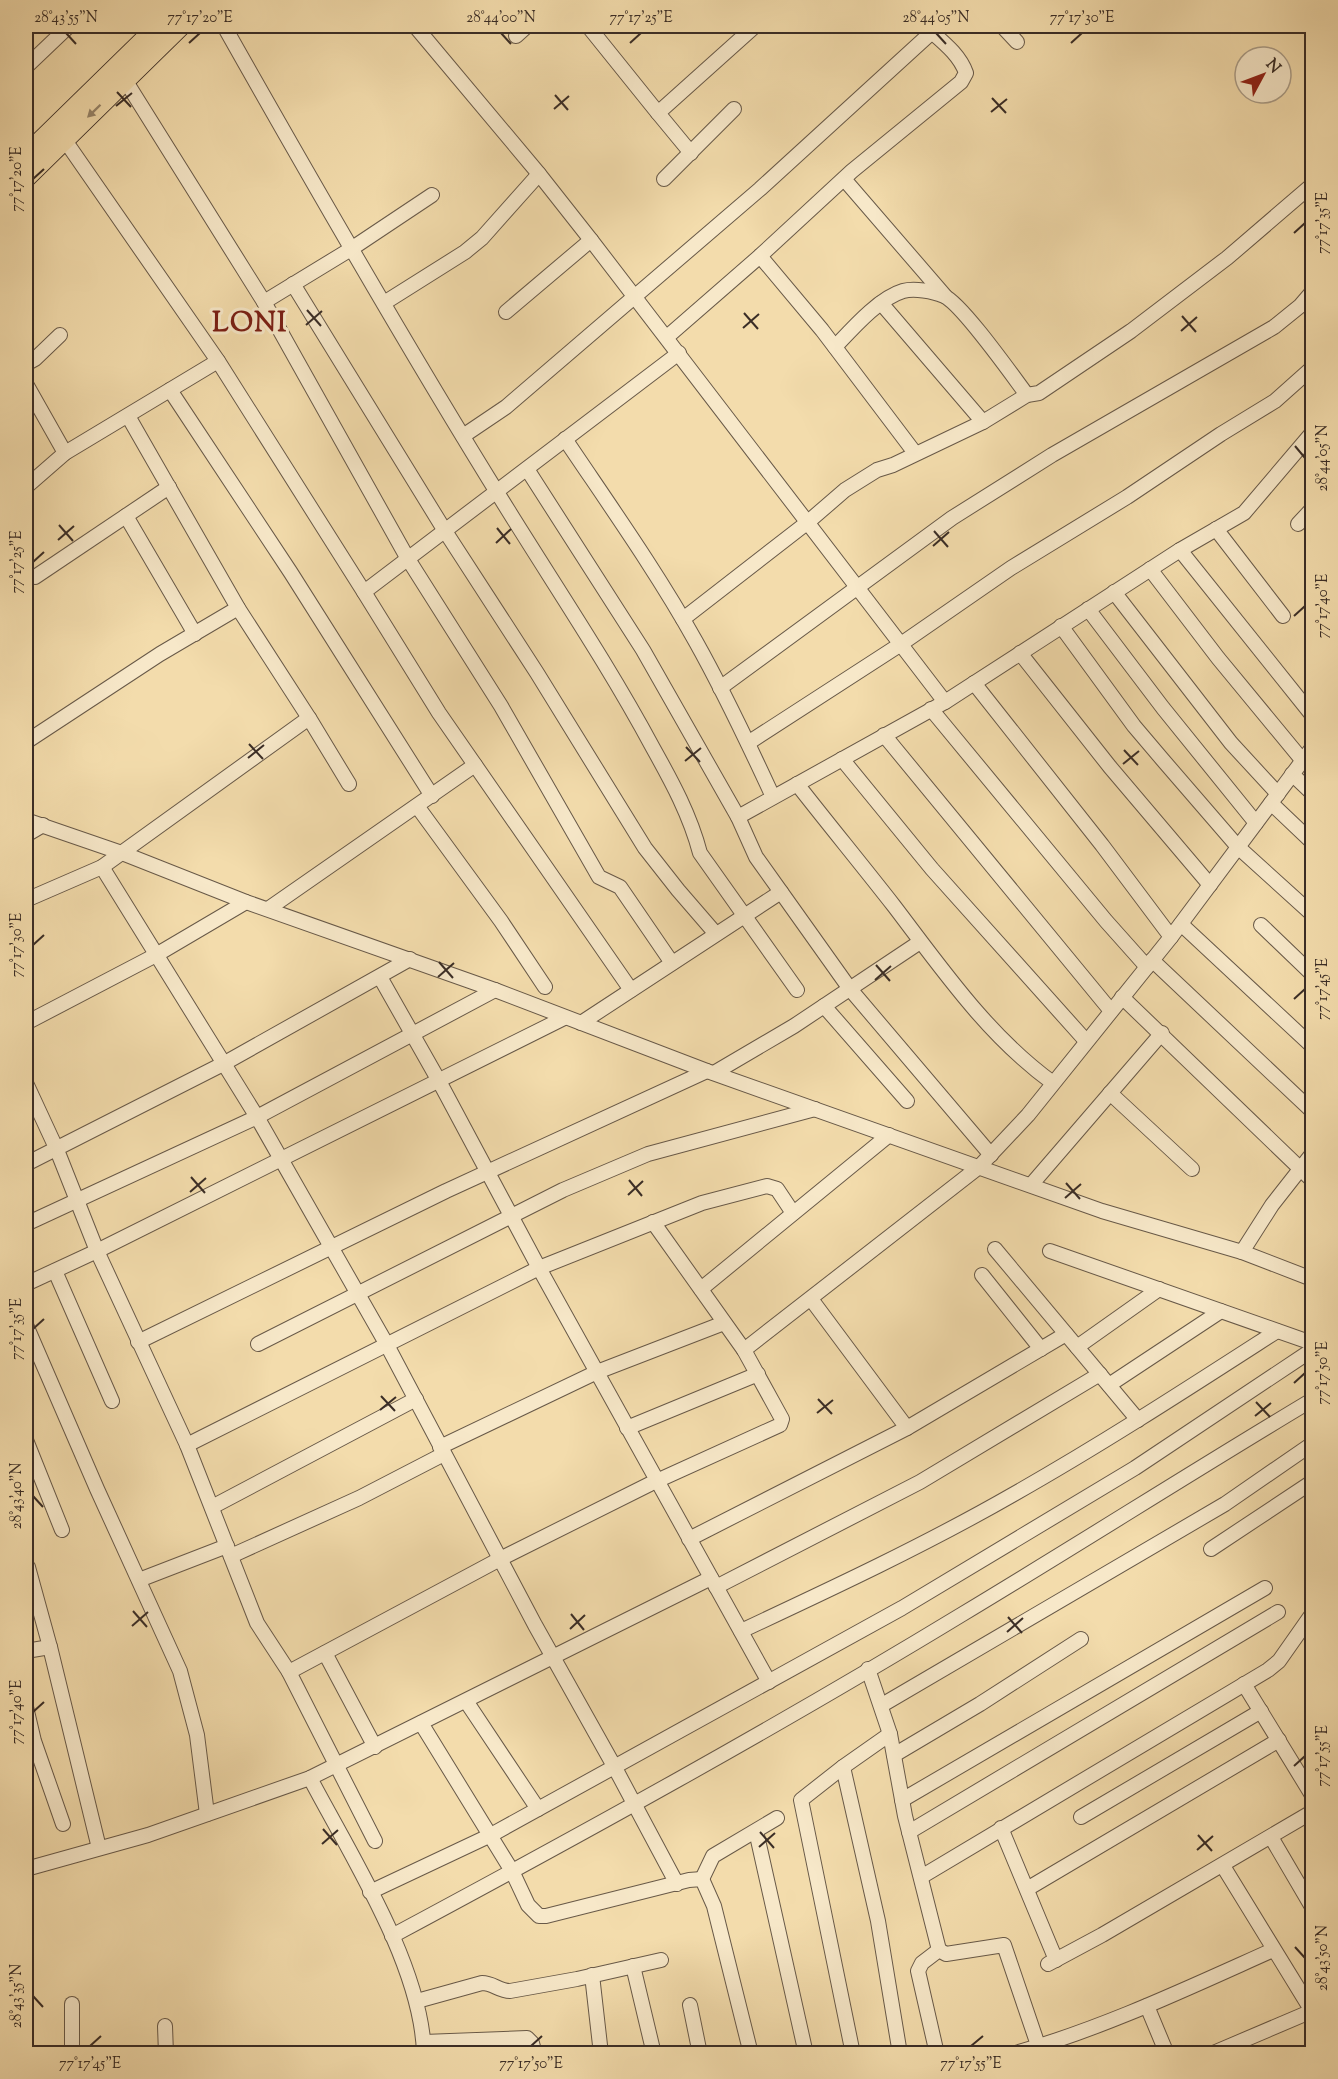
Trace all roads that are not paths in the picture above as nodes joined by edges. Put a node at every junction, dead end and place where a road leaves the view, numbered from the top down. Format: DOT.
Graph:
graph roads {
  1 [pos="69,26"];
  2 [pos="159,26"];
  3 [pos="180,26"];
  4 [pos="224,26"];
  5 [pos="415,26"];
  6 [pos="527,26"];
  7 [pos="755,26"];
  8 [pos="1002,26"];
  9 [pos="594,28"];
  10 [pos="928,29"];
  11 [pos="516,36"];
  12 [pos="1017,42"];
  13 [pos="26,67"];
  14 [pos="125,80"];
  15 [pos="734,109"];
  16 [pos="658,113"];
  17 [pos="64,140"];
  18 [pos="691,153"];
  19 [pos="26,156"];
  20 [pos="539,174"];
  21 [pos="26,177"];
  22 [pos="664,179"];
  23 [pos="844,179"];
  24 [pos="1312,186"];
  25 [pos="432,195"];
  26 [pos="591,240"];
  27 [pos="351,249"];
  28 [pos="760,256"];
  29 [pos="292,284"];
  30 [pos="1312,292"];
  31 [pos="635,296"];
  32 [pos="945,296"];
  33 [pos="264,302"];
  34 [pos="384,303"];
  35 [pos="882,303"];
  36 [pos="506,312"];
  37 [pos="60,335"];
  38 [pos="667,337"];
  39 [pos="835,346"];
  40 [pos="679,353"];
  41 [pos="218,361"];
  42 [pos="26,364"];
  43 [pos="1312,368"];
  44 [pos="26,384"];
  45 [pos="170,390"];
  46 [pos="1027,395"];
  47 [pos="128,416"];
  48 [pos="983,422"];
  49 [pos="1312,433"];
  50 [pos="464,436"];
  51 [pos="565,439"];
  52 [pos="65,453"];
  53 [pos="915,453"];
  54 [pos="526,469"];
  55 [pos="26,487"];
  56 [pos="169,487"];
  57 [pos="497,491"];
  58 [pos="1312,509"];
  59 [pos="126,516"];
  60 [pos="808,522"];
  61 [pos="1298,524"];
  62 [pos="1216,529"];
  63 [pos="445,531"];
  64 [pos="1180,550"];
  65 [pos="408,559"];
  66 [pos="1150,569"];
  67 [pos="35,576"];
  68 [pos="859,588"];
  69 [pos="364,592"];
  70 [pos="1114,592"];
  71 [pos="238,608"];
  72 [pos="1088,609"];
  73 [pos="1283,616"];
  74 [pos="682,619"];
  75 [pos="1061,626"];
  76 [pos="195,634"];
  77 [pos="901,644"];
  78 [pos="1020,653"];
  79 [pos="974,683"];
  80 [pos="720,688"];
  81 [pos="945,702"];
  82 [pos="932,709"];
  83 [pos="1312,715"];
  84 [pos="309,718"];
  85 [pos="884,735"];
  86 [pos="26,742"];
  87 [pos="748,743"];
  88 [pos="1312,748"];
  89 [pos="842,759"];
  90 [pos="1303,761"];
  91 [pos="475,765"];
  92 [pos="1292,774"];
  93 [pos="349,784"];
  94 [pos="797,784"];
  95 [pos="1312,793"];
  96 [pos="432,796"];
  97 [pos="773,797"];
  98 [pos="1274,799"];
  99 [pos="417,807"];
  100 [pos="738,816"];
  101 [pos="26,820"];
  102 [pos="1257,823"];
  103 [pos="43,825"];
  104 [pos="26,835"];
  105 [pos="1312,842"];
  106 [pos="1238,847"];
  107 [pos="122,853"];
  108 [pos="102,867"];
  109 [pos="1210,885"];
  110 [pos="781,892"];
  111 [pos="26,900"];
  112 [pos="246,902"];
  113 [pos="267,909"];
  114 [pos="1312,914"];
  115 [pos="744,915"];
  116 [pos="1181,924"];
  117 [pos="1261,926"];
  118 [pos="716,934"];
  119 [pos="1172,937"];
  120 [pos="920,942"];
  121 [pos="156,955"];
  122 [pos="410,959"];
  123 [pos="672,963"];
  124 [pos="1150,963"];
  125 [pos="1312,974"];
  126 [pos="380,977"];
  127 [pos="545,987"];
  128 [pos="850,989"];
  129 [pos="495,990"];
  130 [pos="631,990"];
  131 [pos="797,990"];
  132 [pos="1122,997"];
  133 [pos="824,1006"];
  134 [pos="1111,1011"];
  135 [pos="564,1018"];
  136 [pos="26,1023"];
  137 [pos="581,1023"];
  138 [pos="1162,1033"];
  139 [pos="412,1035"];
  140 [pos="1086,1041"];
  141 [pos="1312,1046"];
  142 [pos="224,1064"];
  143 [pos="711,1072"];
  144 [pos="439,1081"];
  145 [pos="26,1083"];
  146 [pos="1053,1083"];
  147 [pos="1110,1093"];
  148 [pos="907,1101"];
  149 [pos="38,1108"];
  150 [pos="815,1109"];
  151 [pos="1312,1112"];
  152 [pos="26,1116"];
  153 [pos="257,1118"];
  154 [pos="889,1135"];
  155 [pos="57,1150"];
  156 [pos="1312,1154"];
  157 [pos="991,1155"];
  158 [pos="280,1158"];
  159 [pos="26,1164"];
  160 [pos="979,1167"];
  161 [pos="1192,1168"];
  162 [pos="1301,1169"];
  163 [pos="487,1172"];
  164 [pos="1312,1180"];
  165 [pos="1031,1185"];
  166 [pos="76,1202"];
  167 [pos="794,1214"];
  168 [pos="512,1216"];
  169 [pos="653,1222"];
  170 [pos="26,1224"];
  171 [pos="332,1248"];
  172 [pos="995,1249"];
  173 [pos="97,1251"];
  174 [pos="1050,1251"];
  175 [pos="1242,1252"];
  176 [pos="539,1268"];
  177 [pos="55,1271"];
  178 [pos="982,1275"];
  179 [pos="1312,1279"];
  180 [pos="26,1284"];
  181 [pos="701,1289"];
  182 [pos="1159,1289"];
  183 [pos="357,1295"];
  184 [pos="811,1299"];
  185 [pos="1221,1311"];
  186 [pos="724,1323"];
  187 [pos="26,1326"];
  188 [pos="1277,1331"];
  189 [pos="1066,1334"];
  190 [pos="138,1342"];
  191 [pos="1312,1343"];
  192 [pos="258,1344"];
  193 [pos="387,1345"];
  194 [pos="1077,1347"];
  195 [pos="1041,1349"];
  196 [pos="744,1350"];
  197 [pos="1312,1350"];
  198 [pos="597,1372"];
  199 [pos="758,1374"];
  200 [pos="1105,1380"];
  201 [pos="416,1400"];
  202 [pos="1312,1400"];
  203 [pos="112,1401"];
  204 [pos="1138,1420"];
  205 [pos="627,1428"];
  206 [pos="907,1428"];
  207 [pos="26,1440"];
  208 [pos="1312,1444"];
  209 [pos="187,1445"];
  210 [pos="442,1451"];
  211 [pos="657,1481"];
  212 [pos="1312,1482"];
  213 [pos="212,1507"];
  214 [pos="62,1530"];
  215 [pos="689,1539"];
  216 [pos="1211,1549"];
  217 [pos="229,1551"];
  218 [pos="500,1559"];
  219 [pos="26,1566"];
  220 [pos="139,1580"];
  221 [pos="713,1582"];
  222 [pos="1265,1588"];
  223 [pos="1278,1612"];
  224 [pos="1312,1614"];
  225 [pos="741,1631"];
  226 [pos="1081,1639"];
  227 [pos="50,1647"];
  228 [pos="26,1651"];
  229 [pos="325,1653"];
  230 [pos="553,1658"];
  231 [pos="868,1669"];
  232 [pos="289,1672"];
  233 [pos="770,1682"];
  234 [pos="1244,1684"];
  235 [pos="466,1701"];
  236 [pos="882,1705"];
  237 [pos="26,1707"];
  238 [pos="1261,1711"];
  239 [pos="421,1723"];
  240 [pos="890,1734"];
  241 [pos="1279,1740"];
  242 [pos="375,1747"];
  243 [pos="894,1755"];
  244 [pos="338,1765"];
  245 [pos="614,1766"];
  246 [pos="843,1767"];
  247 [pos="1312,1767"];
  248 [pos="1300,1775"];
  249 [pos="310,1779"];
  250 [pos="1312,1795"];
  251 [pos="902,1800"];
  252 [pos="635,1805"];
  253 [pos="538,1809"];
  254 [pos="1312,1812"];
  255 [pos="207,1814"];
  256 [pos="1081,1817"];
  257 [pos="777,1818"];
  258 [pos="63,1824"];
  259 [pos="1001,1828"];
  260 [pos="756,1831"];
  261 [pos="909,1832"];
  262 [pos="491,1835"];
  263 [pos="1271,1838"];
  264 [pos="375,1841"];
  265 [pos="99,1848"];
  266 [pos="26,1866"];
  267 [pos="1222,1866"];
  268 [pos="513,1871"];
  269 [pos="921,1877"];
  270 [pos="702,1879"];
  271 [pos="676,1884"];
  272 [pos="1027,1889"];
  273 [pos="370,1892"];
  274 [pos="1312,1908"];
  275 [pos="392,1936"];
  276 [pos="939,1950"];
  277 [pos="1274,1950"];
  278 [pos="661,1960"];
  279 [pos="633,1966"];
  280 [pos="592,1975"];
  281 [pos="417,2001"];
  282 [pos="72,2004"];
  283 [pos="690,2005"];
  284 [pos="1147,2006"];
  285 [pos="1312,2011"];
  286 [pos="165,2026"];
  287 [pos="424,2048"];
  288 [pos="1040,2050"];
  289 [pos="72,2054"];
  290 [pos="166,2054"];
  291 [pos="535,2054"];
  292 [pos="601,2054"];
  293 [pos="654,2054"];
  294 [pos="700,2054"];
  295 [pos="751,2054"];
  296 [pos="806,2054"];
  297 [pos="853,2054"];
  298 [pos="900,2054"];
  299 [pos="937,2054"];
  300 [pos="1012,2054"];
  301 [pos="1167,2054"];
  302 [pos="1211,2054"];
  1 -- 13 [label="street"];
  2 -- 19 [label="highway"];
  3 -- 14 [label="highway"];
  4 -- 27 [label="street"];
  5 -- 20 [label="street"];
  6 -- 11 [label="street"];
  7 -- 16 [label="street"];
  8 -- 12 [label="street"];
  9 -- 16 [label="street"];
  10 -- 23 [label="street"];
  10 -- 31 [label="street"];
  14 -- 17 [label="highway, one-way"];
  14 -- 33 [label="street"];
  15 -- 18 [label="street"];
  16 -- 18 [label="street"];
  17 -- 21 [label="highway"];
  17 -- 41 [label="street"];
  18 -- 22 [label="street"];
  20 -- 26 [label="street"];
  20 -- 34 [label="street"];
  23 -- 28 [label="street"];
  23 -- 32 [label="street"];
  24 -- 46 [label="street"];
  25 -- 27 [label="street"];
  26 -- 31 [label="street"];
  26 -- 36 [label="street"];
  27 -- 29 [label="street"];
  27 -- 34 [label="street"];
  28 -- 38 [label="street"];
  28 -- 39 [label="street"];
  29 -- 33 [label="street"];
  29 -- 63 [label="street"];
  30 -- 68 [label="street"];
  31 -- 38 [label="street"];
  31 -- 50 [label="street"];
  32 -- 35 [label="street"];
  32 -- 46 [label="street"];
  33 -- 65 [label="street"];
  34 -- 50 [label="street"];
  35 -- 39 [label="street"];
  35 -- 48 [label="street"];
  37 -- 42 [label="street"];
  38 -- 40 [label="street"];
  39 -- 53 [label="street"];
  40 -- 51 [label="street"];
  40 -- 60 [label="street"];
  41 -- 45 [label="street"];
  41 -- 69 [label="street"];
  43 -- 77 [label="street"];
  44 -- 52 [label="street"];
  45 -- 47 [label="street"];
  45 -- 96 [label="street"];
  46 -- 48 [label="street"];
  47 -- 52 [label="street"];
  47 -- 56 [label="street"];
  48 -- 53 [label="street"];
  49 -- 62 [label="street"];
  50 -- 57 [label="street"];
  51 -- 54 [label="street"];
  51 -- 74 [label="street"];
  52 -- 55 [label="street"];
  53 -- 60 [label="street"];
  54 -- 57 [label="street"];
  54 -- 100 [label="street"];
  56 -- 59 [label="street"];
  56 -- 71 [label="street"];
  57 -- 63 [label="street"];
  57 -- 115 [label="street"];
  58 -- 61 [label="street"];
  59 -- 67 [label="street"];
  59 -- 76 [label="street"];
  60 -- 68 [label="street"];
  60 -- 74 [label="street"];
  62 -- 64 [label="street"];
  62 -- 73 [label="street"];
  63 -- 65 [label="street"];
  63 -- 118 [label="street"];
  64 -- 66 [label="street"];
  64 -- 83 [label="street"];
  65 -- 69 [label="street"];
  65 -- 123 [label="street"];
  66 -- 70 [label="street"];
  66 -- 90 [label="street"];
  68 -- 77 [label="street"];
  68 -- 80 [label="street"];
  69 -- 91 [label="street"];
  70 -- 72 [label="street"];
  70 -- 98 [label="street"];
  71 -- 76 [label="street"];
  71 -- 84 [label="street"];
  72 -- 75 [label="street"];
  72 -- 102 [label="street"];
  74 -- 80 [label="street"];
  75 -- 78 [label="street"];
  75 -- 106 [label="street"];
  76 -- 86 [label="street"];
  77 -- 81 [label="street"];
  77 -- 87 [label="street"];
  78 -- 79 [label="street"];
  78 -- 109 [label="street"];
  79 -- 81 [label="street"];
  79 -- 119 [label="street"];
  80 -- 87 [label="street"];
  81 -- 82 [label="street"];
  82 -- 85 [label="street"];
  82 -- 124 [label="street"];
  84 -- 93 [label="street"];
  84 -- 107 [label="street"];
  85 -- 89 [label="street"];
  85 -- 134 [label="street"];
  87 -- 97 [label="street"];
  88 -- 90 [label="street"];
  89 -- 94 [label="street"];
  89 -- 140 [label="street"];
  90 -- 92 [label="street"];
  91 -- 96 [label="street"];
  91 -- 130 [label="street"];
  92 -- 95 [label="street"];
  92 -- 98 [label="street"];
  94 -- 97 [label="street"];
  94 -- 120 [label="street"];
  96 -- 99 [label="street"];
  97 -- 100 [label="street"];
  98 -- 102 [label="street"];
  98 -- 105 [label="street"];
  99 -- 113 [label="street"];
  99 -- 127 [label="street"];
  100 -- 110 [label="street"];
  101 -- 103 [label="street"];
  102 -- 106 [label="street"];
  103 -- 104 [label="street"];
  103 -- 107 [label="street"];
  106 -- 109 [label="street"];
  106 -- 114 [label="street"];
  107 -- 108 [label="street"];
  107 -- 112 [label="street"];
  108 -- 111 [label="street"];
  108 -- 121 [label="street"];
  109 -- 116 [label="street"];
  110 -- 115 [label="street"];
  110 -- 128 [label="street"];
  112 -- 113 [label="street"];
  112 -- 121 [label="street"];
  113 -- 122 [label="street"];
  115 -- 118 [label="street"];
  115 -- 131 [label="street"];
  116 -- 119 [label="street"];
  116 -- 141 [label="street"];
  117 -- 125 [label="street"];
  118 -- 123 [label="street"];
  119 -- 124 [label="street"];
  120 -- 128 [label="street"];
  120 -- 146 [label="street"];
  121 -- 136 [label="street"];
  121 -- 142 [label="street"];
  122 -- 126 [label="street"];
  122 -- 129 [label="street"];
  123 -- 130 [label="street"];
  124 -- 132 [label="street"];
  124 -- 151 [label="street"];
  126 -- 139 [label="street"];
  126 -- 142 [label="street"];
  128 -- 133 [label="street"];
  128 -- 157 [label="street"];
  129 -- 135 [label="street"];
  129 -- 139 [label="street"];
  130 -- 137 [label="street"];
  132 -- 134 [label="street"];
  132 -- 138 [label="street"];
  133 -- 143 [label="street"];
  133 -- 148 [label="street"];
  134 -- 140 [label="street"];
  135 -- 137 [label="street"];
  135 -- 144 [label="street"];
  137 -- 143 [label="street"];
  138 -- 147 [label="street"];
  138 -- 162 [label="street"];
  139 -- 144 [label="street"];
  139 -- 153 [label="street"];
  140 -- 146 [label="street"];
  142 -- 153 [label="street"];
  142 -- 155 [label="street"];
  143 -- 150 [label="street"];
  143 -- 163 [label="street"];
  144 -- 158 [label="street"];
  144 -- 163 [label="street"];
  145 -- 149 [label="street"];
  146 -- 157 [label="street"];
  147 -- 161 [label="street"];
  147 -- 165 [label="street"];
  149 -- 152 [label="street"];
  149 -- 155 [label="street"];
  150 -- 154 [label="street"];
  150 -- 168 [label="street"];
  153 -- 158 [label="street"];
  153 -- 166 [label="street"];
  154 -- 160 [label="street"];
  154 -- 167 [label="street"];
  155 -- 159 [label="street"];
  155 -- 166 [label="street"];
  156 -- 162 [label="street"];
  157 -- 160 [label="street"];
  158 -- 171 [label="street"];
  158 -- 173 [label="street"];
  160 -- 165 [label="street"];
  160 -- 184 [label="street"];
  162 -- 164 [label="street"];
  162 -- 175 [label="street"];
  163 -- 168 [label="street"];
  163 -- 171 [label="street"];
  165 -- 175 [label="street"];
  166 -- 170 [label="street"];
  166 -- 173 [label="street"];
  167 -- 169 [label="street"];
  167 -- 181 [label="street"];
  168 -- 176 [label="street"];
  168 -- 183 [label="street"];
  169 -- 176 [label="street"];
  169 -- 181 [label="street"];
  171 -- 183 [label="street"];
  171 -- 190 [label="street"];
  172 -- 189 [label="street"];
  173 -- 177 [label="street"];
  173 -- 190 [label="street"];
  174 -- 182 [label="street"];
  175 -- 179 [label="street"];
  176 -- 193 [label="street"];
  176 -- 198 [label="street"];
  177 -- 180 [label="street"];
  177 -- 203 [label="street"];
  178 -- 195 [label="street"];
  181 -- 186 [label="street"];
  182 -- 185 [label="street"];
  182 -- 194 [label="street"];
  183 -- 192 [label="street"];
  183 -- 193 [label="street"];
  184 -- 196 [label="street"];
  184 -- 206 [label="street"];
  185 -- 188 [label="street"];
  185 -- 200 [label="street"];
  186 -- 196 [label="street"];
  186 -- 198 [label="street"];
  187 -- 220 [label="street"];
  188 -- 191 [label="street"];
  188 -- 204 [label="street"];
  189 -- 194 [label="street"];
  189 -- 195 [label="street"];
  190 -- 209 [label="street"];
  193 -- 201 [label="street"];
  193 -- 209 [label="street"];
  194 -- 200 [label="street"];
  195 -- 206 [label="street"];
  196 -- 199 [label="street"];
  197 -- 233 [label="street"];
  198 -- 205 [label="street"];
  198 -- 210 [label="street"];
  199 -- 205 [label="street"];
  199 -- 211 [label="street"];
  200 -- 204 [label="street"];
  200 -- 221 [label="street"];
  201 -- 210 [label="street"];
  201 -- 213 [label="street"];
  202 -- 231 [label="street"];
  204 -- 225 [label="street"];
  205 -- 211 [label="street"];
  206 -- 215 [label="street"];
  207 -- 214 [label="street"];
  208 -- 236 [label="street"];
  209 -- 213 [label="street"];
  210 -- 217 [label="street"];
  210 -- 218 [label="street"];
  211 -- 215 [label="street"];
  211 -- 218 [label="street"];
  212 -- 216 [label="street"];
  213 -- 217 [label="street"];
  215 -- 221 [label="street"];
  217 -- 220 [label="street"];
  217 -- 232 [label="street"];
  218 -- 229 [label="street"];
  218 -- 230 [label="street"];
  219 -- 227 [label="street"];
  220 -- 255 [label="street"];
  221 -- 225 [label="street"];
  221 -- 230 [label="street"];
  222 -- 251 [label="street"];
  223 -- 261 [label="street"];
  224 -- 234 [label="street"];
  225 -- 233 [label="street"];
  226 -- 243 [label="street"];
  227 -- 228 [label="street"];
  227 -- 265 [label="street"];
  229 -- 232 [label="street"];
  229 -- 242 [label="street"];
  230 -- 235 [label="street"];
  230 -- 245 [label="street"];
  231 -- 236 [label="street"];
  231 -- 252 [label="street"];
  232 -- 244 [label="street"];
  233 -- 245 [label="street"];
  234 -- 238 [label="street"];
  234 -- 259 [label="street"];
  235 -- 239 [label="street"];
  235 -- 253 [label="street"];
  236 -- 240 [label="street"];
  237 -- 258 [label="street"];
  238 -- 241 [label="street"];
  238 -- 256 [label="street"];
  239 -- 242 [label="street"];
  239 -- 262 [label="street"];
  240 -- 243 [label="street"];
  240 -- 246 [label="street"];
  241 -- 248 [label="street"];
  241 -- 272 [label="street"];
  242 -- 244 [label="street"];
  243 -- 251 [label="street"];
  244 -- 249 [label="street"];
  244 -- 264 [label="street"];
  245 -- 252 [label="street"];
  245 -- 253 [label="street"];
  246 -- 297 [label="street"];
  246 -- 298 [label="street"];
  247 -- 248 [label="street"];
  248 -- 250 [label="street"];
  249 -- 255 [label="street"];
  249 -- 273 [label="street"];
  251 -- 261 [label="street"];
  252 -- 268 [label="street"];
  252 -- 271 [label="street"];
  253 -- 262 [label="street"];
  254 -- 263 [label="street"];
  255 -- 265 [label="street"];
  257 -- 260 [label="street"];
  259 -- 269 [label="street"];
  259 -- 272 [label="street"];
  260 -- 270 [label="street"];
  260 -- 296 [label="street"];
  261 -- 269 [label="street"];
  262 -- 268 [label="street"];
  262 -- 273 [label="street"];
  263 -- 267 [label="street"];
  263 -- 274 [label="street"];
  265 -- 266 [label="street"];
  267 -- 272 [label="street"];
  267 -- 277 [label="street"];
  268 -- 271 [label="street"];
  268 -- 275 [label="street"];
  269 -- 276 [label="street"];
  270 -- 271 [label="street"];
  270 -- 295 [label="street"];
  273 -- 275 [label="street"];
  275 -- 281 [label="street"];
  276 -- 288 [label="street"];
  276 -- 299 [label="street"];
  277 -- 284 [label="street"];
  277 -- 285 [label="street"];
  278 -- 279 [label="street"];
  279 -- 280 [label="street"];
  279 -- 293 [label="street"];
  280 -- 281 [label="street"];
  280 -- 292 [label="street"];
  281 -- 287 [label="street"];
  282 -- 289 [label="street"];
  283 -- 294 [label="street"];
  284 -- 288 [label="street"];
  284 -- 301 [label="street"];
  285 -- 302 [label="street"];
  286 -- 290 [label="street"];
  287 -- 291 [label="street"];
  288 -- 300 [label="street"];
}
